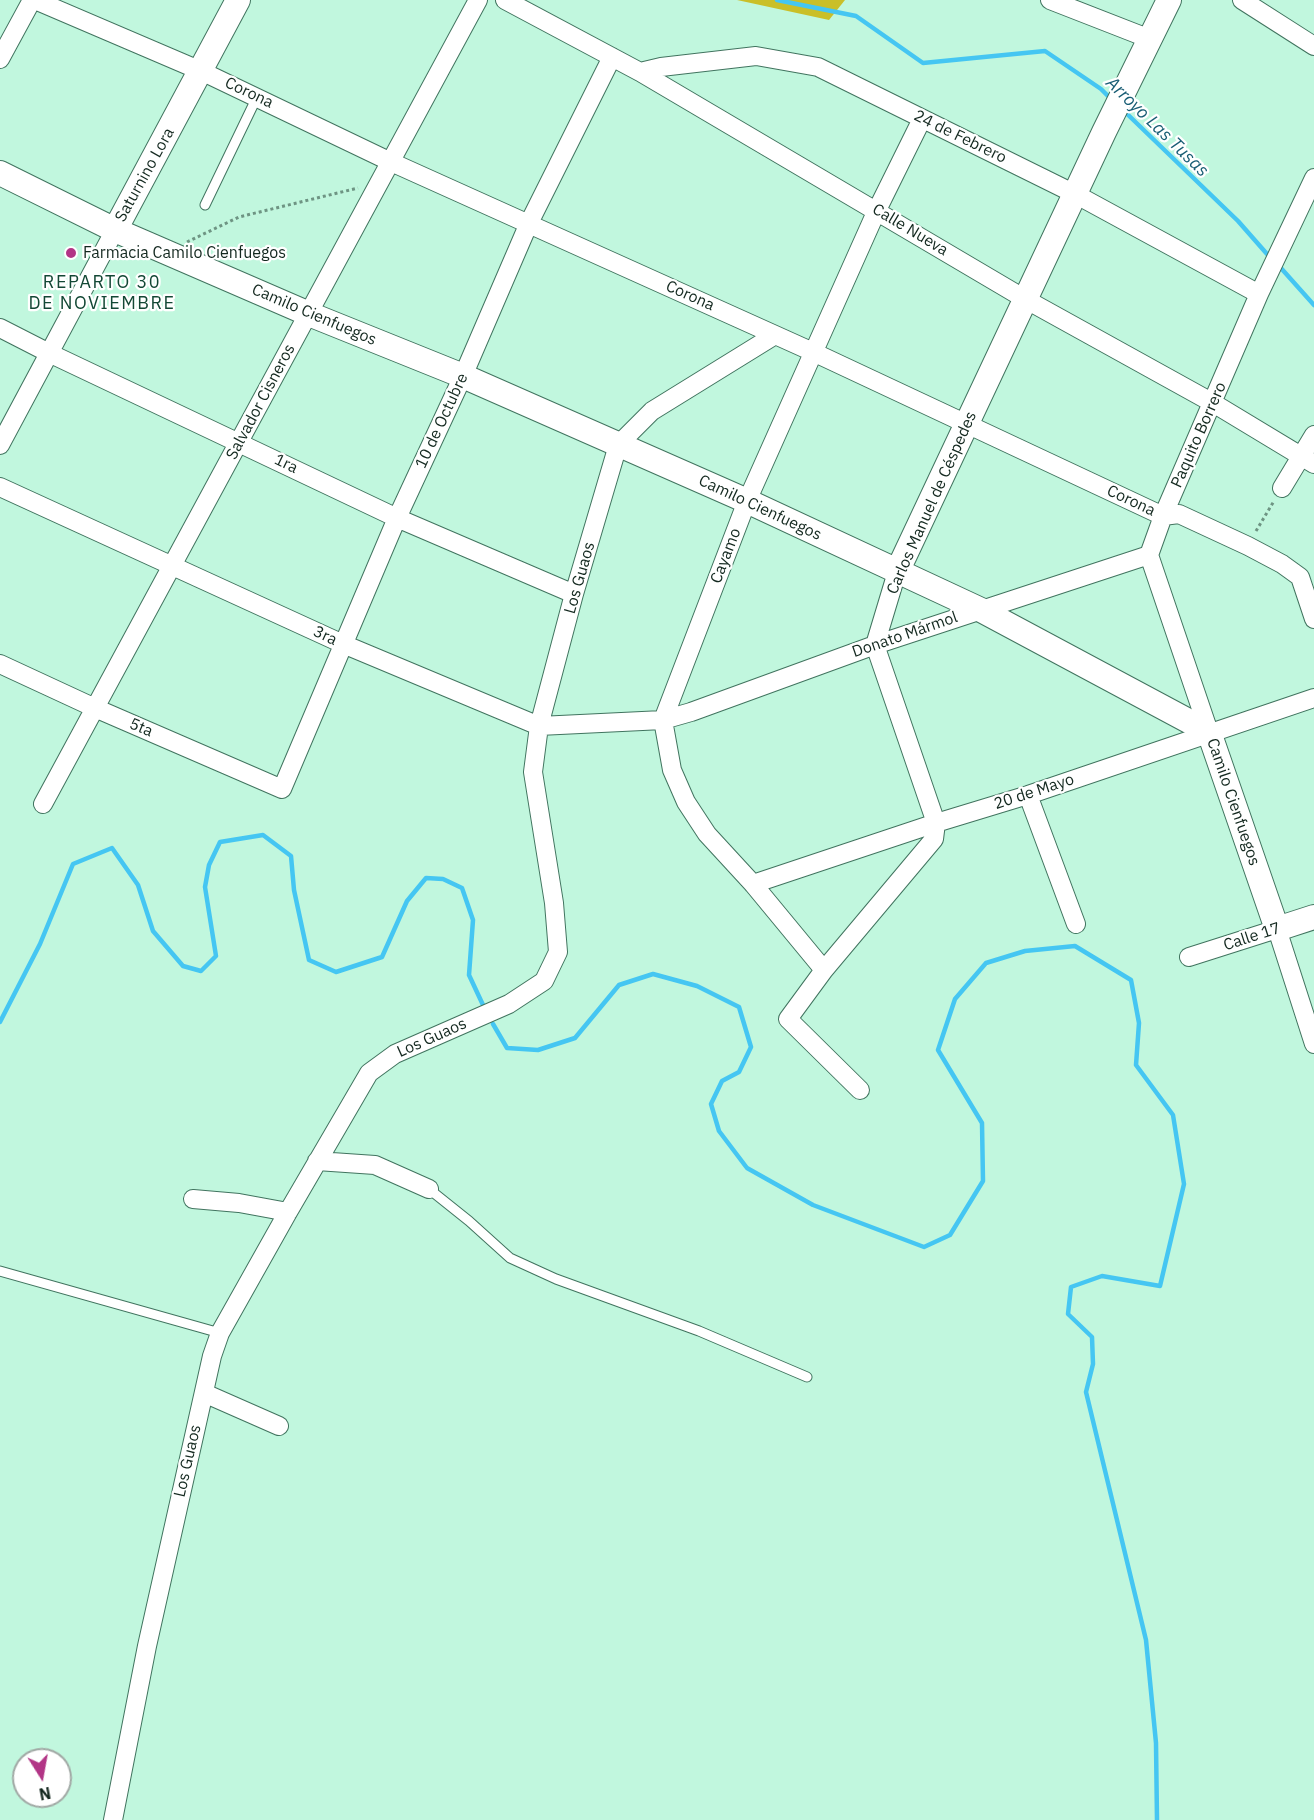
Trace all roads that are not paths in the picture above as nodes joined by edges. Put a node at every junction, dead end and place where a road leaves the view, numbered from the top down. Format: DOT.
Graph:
graph roads {
  1 [pos="33,0"];
  2 [pos="238,0"];
  3 [pos="478,0"];
  4 [pos="505,0"];
  5 [pos="1050,0"];
  6 [pos="1169,0"];
  7 [pos="1242,0"];
  8 [pos="1150,39"];
  9 [pos="1314,46"];
  10 [pos="612,57"];
  11 [pos="0,59"];
  12 [pos="201,71"];
  13 [pos="640,72"];
  14 [pos="258,97"];
  15 [pos="922,119"];
  16 [pos="391,162"];
  17 [pos="0,173"];
  18 [pos="1314,178"];
  19 [pos="1075,194"];
  20 [pos="205,205"];
  21 [pos="877,210"];
  22 [pos="529,223"];
  23 [pos="115,230"];
  24 [pos="1259,294"];
  25 [pos="1025,299"];
  26 [pos="309,314"];
  27 [pos="0,328"];
  28 [pos="775,335"];
  29 [pos="813,352"];
  30 [pos="49,353"];
  31 [pos="463,376"];
  32 [pos="1213,403"];
  33 [pos="967,425"];
  34 [pos="1314,435"];
  35 [pos="239,442"];
  36 [pos="0,445"];
  37 [pos="618,445"];
  38 [pos="1308,460"];
  39 [pos="0,487"];
  40 [pos="1282,488"];
  41 [pos="747,501"];
  42 [pos="1163,516"];
  43 [pos="397,518"];
  44 [pos="1149,555"];
  45 [pos="173,565"];
  46 [pos="897,572"];
  47 [pos="574,594"];
  48 [pos="981,610"];
  49 [pos="1314,619"];
  50 [pos="343,644"];
  51 [pos="875,645"];
  52 [pos="0,664"];
  53 [pos="1314,698"];
  54 [pos="95,708"];
  55 [pos="663,720"];
  56 [pos="538,726"];
  57 [pos="1209,732"];
  58 [pos="282,789"];
  59 [pos="1028,795"];
  60 [pos="43,804"];
  61 [pos="936,823"];
  62 [pos="753,884"];
  63 [pos="1314,916"];
  64 [pos="1076,924"];
  65 [pos="1277,929"];
  66 [pos="1189,957"];
  67 [pos="824,970"];
  68 [pos="1314,1044"];
  69 [pos="860,1090"];
  70 [pos="317,1161"];
  71 [pos="429,1189"];
  72 [pos="193,1199"];
  73 [pos="288,1212"];
  74 [pos="0,1271"];
  75 [pos="220,1333"];
  76 [pos="807,1377"];
  77 [pos="204,1393"];
  78 [pos="279,1426"];
  79 [pos="113,1820"];
  1 -- 11 [label="street"];
  1 -- 12 [label="street, Corona"];
  2 -- 12 [label="street, Saturnino Lora"];
  3 -- 16 [label="street, Salvador Cisneros"];
  4 -- 10 [label="street, Calle Nueva"];
  5 -- 8 [label="street"];
  6 -- 8 [label="street"];
  7 -- 9 [label="street"];
  8 -- 19 [label="street, Carlos Manuel de Céspedes"];
  10 -- 13 [label="street, Calle Nueva"];
  10 -- 22 [label="street, 10 de Octubre"];
  12 -- 14 [label="street, Corona"];
  12 -- 23 [label="street, Saturnino Lora"];
  13 -- 15 [label="street, 24 de Febrero"];
  13 -- 21 [label="street, Calle Nueva"];
  14 -- 16 [label="street, Corona"];
  14 -- 20 [label="lane"];
  15 -- 19 [label="street, 24 de Febrero"];
  15 -- 21 [label="street, Cayamo"];
  16 -- 22 [label="street, Corona"];
  16 -- 26 [label="street, Salvador Cisneros"];
  17 -- 23 [label="street, Camilo Cienfuegos"];
  18 -- 24 [label="street, Paquito Borrero"];
  19 -- 24 [label="street, 24 de Febrero"];
  19 -- 25 [label="street, Carlos Manuel de Céspedes"];
  21 -- 25 [label="street, Calle Nueva"];
  21 -- 29 [label="street, Cayamo"];
  22 -- 28 [label="street, Corona"];
  22 -- 31 [label="street, 10 de Octubre"];
  23 -- 26 [label="street, Camilo Cienfuegos"];
  23 -- 30 [label="street, Saturnino Lora"];
  24 -- 32 [label="street, Paquito Borrero"];
  25 -- 32 [label="street, Calle Nueva"];
  25 -- 33 [label="street, Carlos Manuel de Céspedes"];
  26 -- 31 [label="street, Camilo Cienfuegos"];
  26 -- 35 [label="street, Salvador Cisneros"];
  27 -- 30 [label="street, 1ra"];
  28 -- 29 [label="street, Corona"];
  28 -- 37 [label="street, Los Guaos"];
  29 -- 33 [label="street, Corona"];
  29 -- 41 [label="street, Cayamo"];
  30 -- 35 [label="street, 1ra"];
  30 -- 36 [label="street, Saturnino Lora"];
  31 -- 37 [label="street, Camilo Cienfuegos"];
  31 -- 43 [label="street, 10 de Octubre"];
  32 -- 38 [label="street, Calle Nueva"];
  32 -- 42 [label="street, Paquito Borrero"];
  33 -- 42 [label="street, Corona"];
  33 -- 46 [label="street, Carlos Manuel de Céspedes"];
  34 -- 38 [label="street"];
  35 -- 43 [label="street, 1ra"];
  35 -- 45 [label="street, Salvador Cisneros"];
  37 -- 41 [label="street, Camilo Cienfuegos"];
  37 -- 47 [label="street, Los Guaos"];
  38 -- 40 [label="street"];
  39 -- 45 [label="street, 3ra"];
  41 -- 46 [label="street, Camilo Cienfuegos"];
  41 -- 55 [label="street, Cayamo"];
  42 -- 44 [label="street, Paquito Borrero"];
  42 -- 49 [label="street, Corona"];
  43 -- 47 [label="street, 1ra"];
  43 -- 50 [label="street, 10 de Octubre"];
  44 -- 48 [label="street, Donato Mármol"];
  44 -- 57 [label="street"];
  45 -- 50 [label="street, 3ra"];
  45 -- 54 [label="street, Salvador Cisneros"];
  46 -- 48 [label="street, Camilo Cienfuegos"];
  46 -- 51 [label="street, Carlos Manuel de Céspedes"];
  47 -- 56 [label="street, Los Guaos"];
  48 -- 51 [label="street, Donato Mármol"];
  48 -- 57 [label="street, Camilo Cienfuegos"];
  50 -- 56 [label="street, 3ra"];
  50 -- 58 [label="street, 10 de Octubre"];
  51 -- 55 [label="street, Donato Mármol"];
  51 -- 61 [label="street"];
  52 -- 54 [label="street, 5ta"];
  53 -- 57 [label="street, 20 de Mayo"];
  54 -- 58 [label="street, 5ta"];
  54 -- 60 [label="street, Salvador Cisneros"];
  55 -- 56 [label="street, 3ra"];
  55 -- 62 [label="street"];
  56 -- 70 [label="street, Los Guaos"];
  57 -- 59 [label="street, 20 de Mayo"];
  57 -- 65 [label="street, Camilo Cienfuegos"];
  59 -- 61 [label="street, 20 de Mayo"];
  59 -- 64 [label="street"];
  61 -- 62 [label="street, 20 de Mayo"];
  61 -- 67 [label="street"];
  62 -- 67 [label="street"];
  63 -- 65 [label="street, Calle 17"];
  65 -- 66 [label="street, Calle 17"];
  65 -- 68 [label="street, Camilo Cienfuegos"];
  67 -- 69 [label="street"];
  70 -- 71 [label="street"];
  70 -- 73 [label="street, Los Guaos"];
  71 -- 76 [label="lane"];
  72 -- 73 [label="street"];
  73 -- 75 [label="street, Los Guaos"];
  74 -- 75 [label="lane"];
  75 -- 77 [label="street, Los Guaos"];
  77 -- 78 [label="street"];
  77 -- 79 [label="street, Los Guaos"];
}
